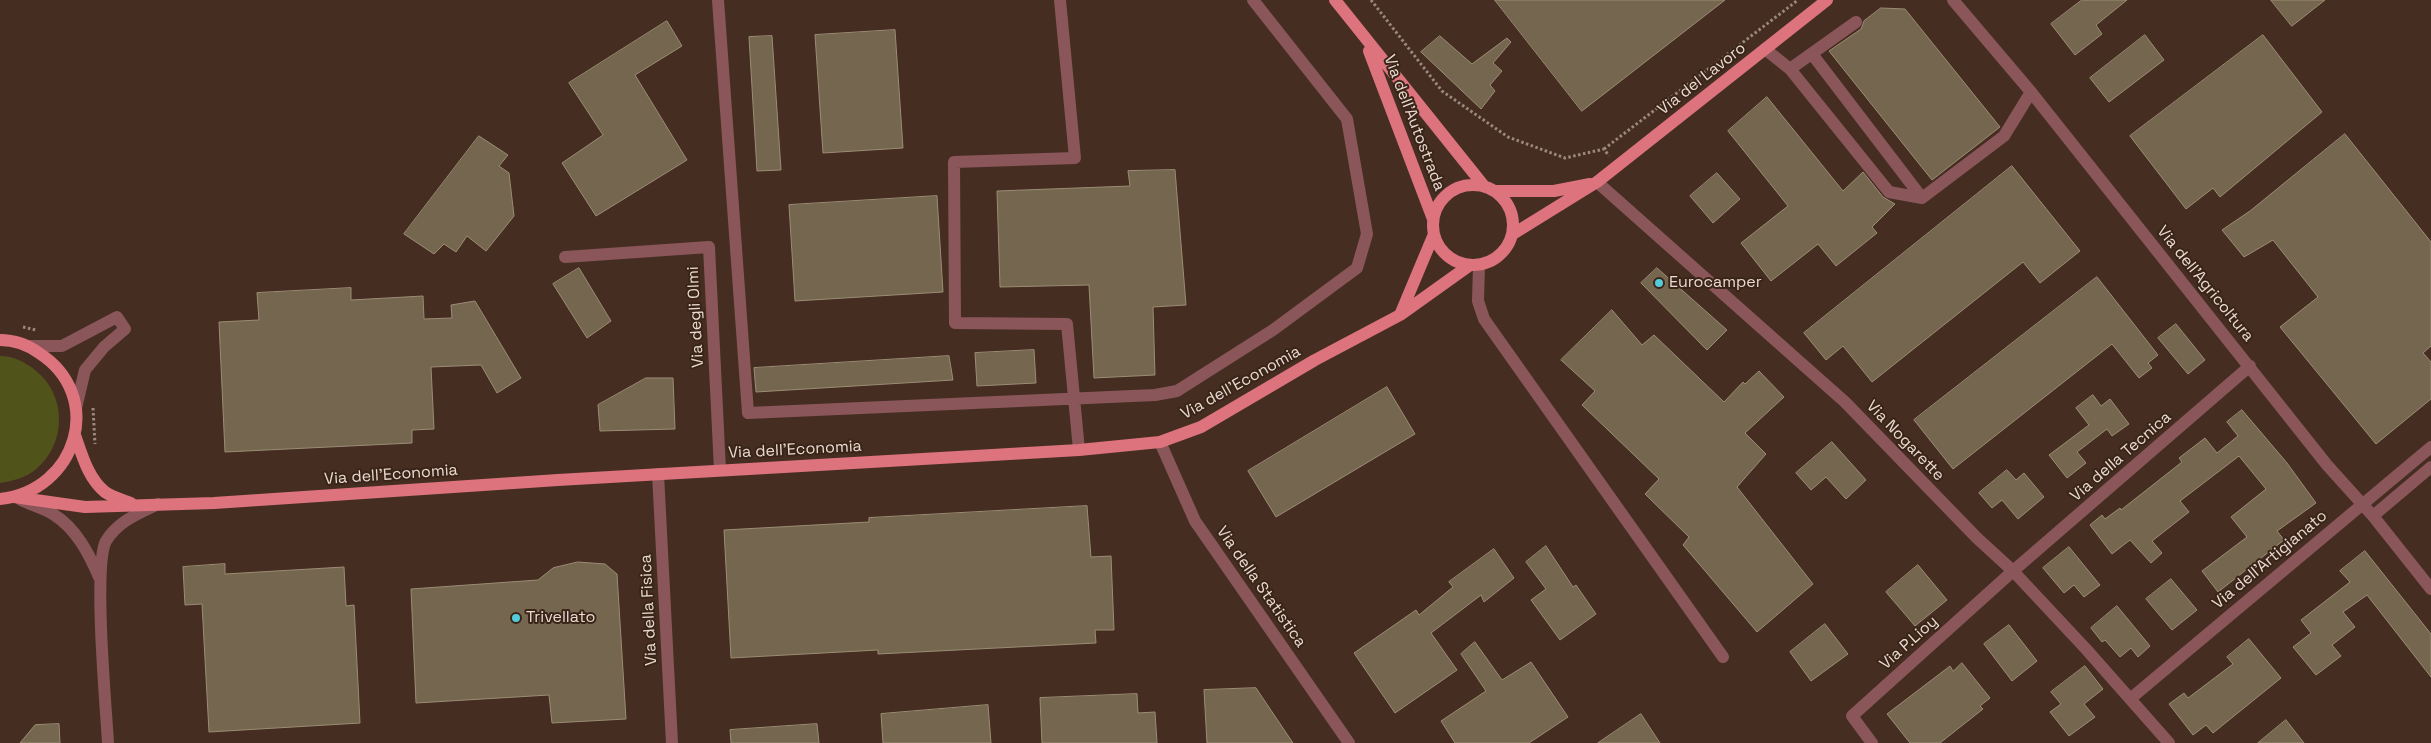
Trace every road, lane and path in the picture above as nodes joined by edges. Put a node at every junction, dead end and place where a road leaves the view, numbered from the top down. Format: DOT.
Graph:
graph roads {
  1 [pos="718,0"];
  2 [pos="1060,0"];
  3 [pos="1252,0"];
  4 [pos="1335,0"];
  5 [pos="1371,0"];
  6 [pos="1798,0"];
  7 [pos="1827,0"];
  8 [pos="1953,0"];
  9 [pos="1856,22"];
  10 [pos="1365,39"];
  11 [pos="1765,49"];
  12 [pos="1812,54"];
  13 [pos="1790,68"];
  14 [pos="2031,92"];
  15 [pos="1604,149"];
  16 [pos="1616,167"];
  17 [pos="1597,182"];
  18 [pos="1490,188"];
  19 [pos="1922,198"];
  20 [pos="1433,219"];
  21 [pos="1434,234"];
  22 [pos="1513,234"];
  23 [pos="566,257"];
  24 [pos="1475,265"];
  25 [pos="1400,315"];
  26 [pos="20,326"];
  27 [pos="39,330"];
  28 [pos="0,340"];
  29 [pos="29,346"];
  30 [pos="2250,366"];
  31 [pos="1074,398"];
  32 [pos="92,402"];
  33 [pos="76,408"];
  34 [pos="75,435"];
  35 [pos="1160,442"];
  36 [pos="2431,447"];
  37 [pos="96,448"];
  38 [pos="1079,450"];
  39 [pos="2431,468"];
  40 [pos="720,470"];
  41 [pos="658,474"];
  42 [pos="14,497"];
  43 [pos="0,499"];
  44 [pos="160,503"];
  45 [pos="134,504"];
  46 [pos="2362,505"];
  47 [pos="2373,516"];
  48 [pos="2014,571"];
  49 [pos="100,579"];
  50 [pos="2431,589"];
  51 [pos="1723,657"];
  52 [pos="2130,698"];
  53 [pos="108,743"];
  54 [pos="672,743"];
  55 [pos="1349,743"];
  56 [pos="1872,743"];
  57 [pos="2169,743"];
  1 -- 31 [label="street"];
  2 -- 31 [label="street"];
  3 -- 31 [label="street"];
  4 -- 10 [label="main road, Via dell'Autostrada"];
  5 -- 15 [label="path"];
  6 -- 15 [label="path"];
  7 -- 11 [label="main road, Via del Lavoro"];
  8 -- 14 [label="street, Via dell'Agricoltura"];
  9 -- 12 [label="street"];
  10 -- 18 [label="main road, Via dell'Autostrada"];
  10 -- 20 [label="main road, Via dell'Autostrada"];
  11 -- 13 [label="street"];
  11 -- 16 [label="main road, Via del Lavoro"];
  12 -- 13 [label="street"];
  12 -- 19 [label="street"];
  13 -- 19 [label="street"];
  14 -- 19 [label="street"];
  14 -- 30 [label="street, Via dell'Agricoltura"];
  15 -- 16 [label="path"];
  16 -- 17 [label="main road, Via del Lavoro"];
  17 -- 18 [label="main road, Via del Lavoro"];
  17 -- 22 [label="main road, Via del Lavoro"];
  17 -- 48 [label="street, Via Nogarette"];
  18 -- 20 [label="main road, Via dell'Autostrada"];
  18 -- 22 [label="main road, Via dell'Autostrada"];
  20 -- 21 [label="main road, Via dell'Autostrada"];
  21 -- 24 [label="main road, Via dell'Autostrada"];
  21 -- 25 [label="main road"];
  22 -- 24 [label="main road"];
  23 -- 40 [label="street, Via degli Olmi"];
  24 -- 25 [label="main road, Via dell'Economia"];
  24 -- 51 [label="street"];
  25 -- 35 [label="main road, Via dell'Economia"];
  26 -- 27 [label="path"];
  28 -- 29 [label="main road"];
  29 -- 33 [label="main road"];
  29 -- 33 [label="street"];
  30 -- 46 [label="street, Via dell'Agricoltura"];
  30 -- 48 [label="street, Via della Tecnica"];
  31 -- 38 [label="street"];
  32 -- 37 [label="path"];
  33 -- 34 [label="main road"];
  34 -- 42 [label="main road"];
  34 -- 45 [label="main road"];
  35 -- 38 [label="main road, Via dell'Economia"];
  35 -- 55 [label="street, Via della Statistica"];
  36 -- 46 [label="street, Via dell'Artigianato"];
  38 -- 40 [label="main road, Via dell'Economia"];
  39 -- 47 [label="street"];
  40 -- 41 [label="main road, Via dell'Economia"];
  41 -- 44 [label="main road, Via dell'Economia"];
  41 -- 54 [label="street, Via della Fisica"];
  42 -- 43 [label="main road"];
  42 -- 45 [label="main road"];
  42 -- 49 [label="street"];
  44 -- 45 [label="main road, Via dell'Economia"];
  44 -- 49 [label="street"];
  46 -- 47 [label="street, Via dell'Agricoltura"];
  46 -- 52 [label="street, Via dell'Artigianato"];
  47 -- 50 [label="street, Via dell'Agricoltura"];
  48 -- 52 [label="street, Via Nogarette"];
  48 -- 56 [label="street, Via P.Lioy"];
  49 -- 53 [label="street"];
  52 -- 57 [label="street, Via Nogarette"];
}
